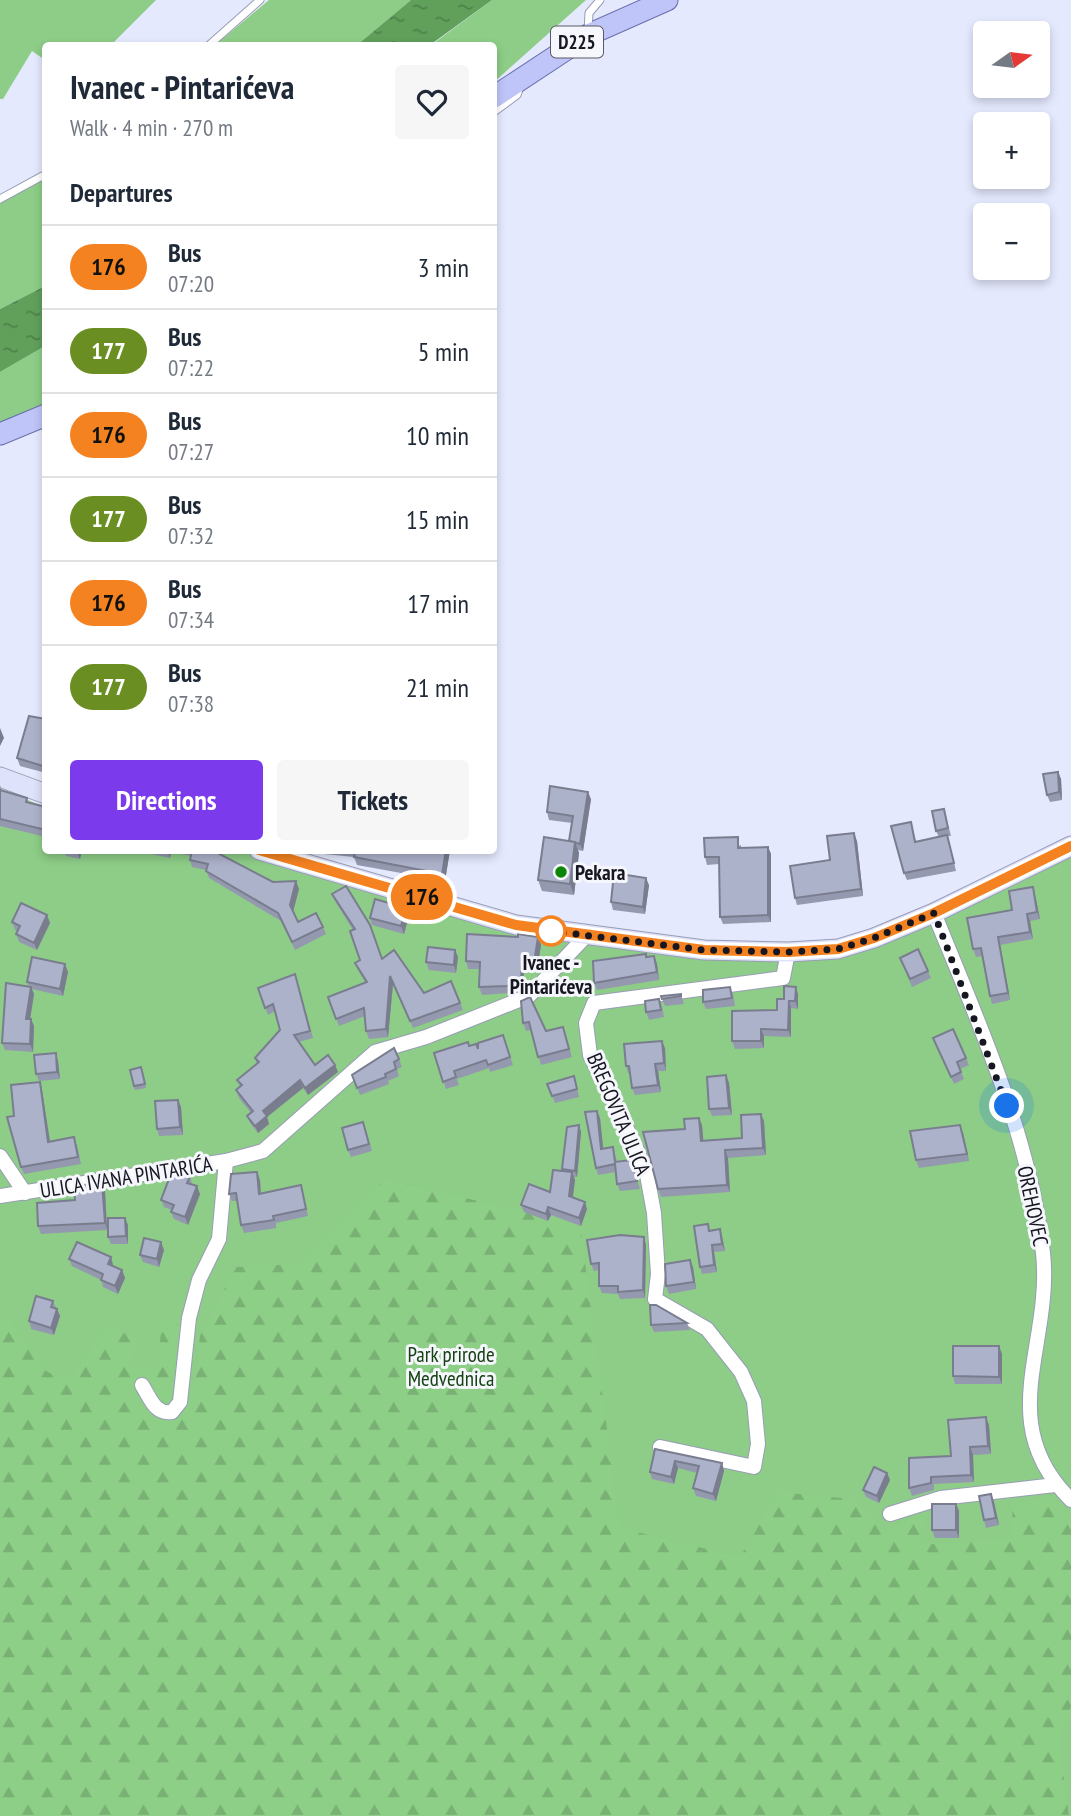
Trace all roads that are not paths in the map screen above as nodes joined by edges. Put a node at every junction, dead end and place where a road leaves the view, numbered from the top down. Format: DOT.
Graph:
graph roads {
  1 [pos="260,0"];
  2 [pos="600,0"];
  3 [pos="667,0"];
  4 [pos="588,35"];
  5 [pos="213,42"];
  6 [pos="526,74"];
  7 [pos="497,95"];
  8 [pos="497,110"];
  9 [pos="42,176"];
  10 [pos="0,199"];
  11 [pos="42,417"];
  12 [pos="0,434"];
  13 [pos="0,777"];
  14 [pos="42,793"];
  15 [pos="1071,846"];
  16 [pos="273,854"];
  17 [pos="934,913"];
  18 [pos="586,936"];
  19 [pos="788,952"];
  20 [pos="0,1156"];
  21 [pos="226,1161"];
  22 [pos="25,1193"];
  23 [pos="0,1196"];
  24 [pos="142,1385"];
  25 [pos="660,1447"];
  26 [pos="1055,1485"];
  27 [pos="1071,1500"];
  28 [pos="890,1514"];
  1 -- 5 [label="lane"];
  2 -- 4 [label="lane"];
  3 -- 4 [label="main road, D225"];
  4 -- 6 [label="main road, D225"];
  6 -- 7 [label="main road, D225"];
  6 -- 8 [label="lane"];
  9 -- 10 [label="lane"];
  11 -- 12 [label="main road"];
  13 -- 14 [label="main road"];
  15 -- 17 [label="main road"];
  16 -- 18 [label="main road"];
  17 -- 19 [label="main road"];
  17 -- 26 [label="street, OREHOVEC"];
  18 -- 19 [label="main road"];
  18 -- 21 [label="street, ULICA IVANA PINTARIĆA"];
  19 -- 25 [label="street, BREGOVITA ULICA"];
  20 -- 22 [label="street, ULICA IVANA PINTARIĆA"];
  21 -- 22 [label="street, ULICA IVANA PINTARIĆA"];
  21 -- 24 [label="street, ULICA IVANA PINTARIĆA"];
  22 -- 23 [label="street, ULICA IVANA PINTARIĆA"];
  26 -- 27 [label="street, OREHOVEC"];
  26 -- 28 [label="street"];
}
